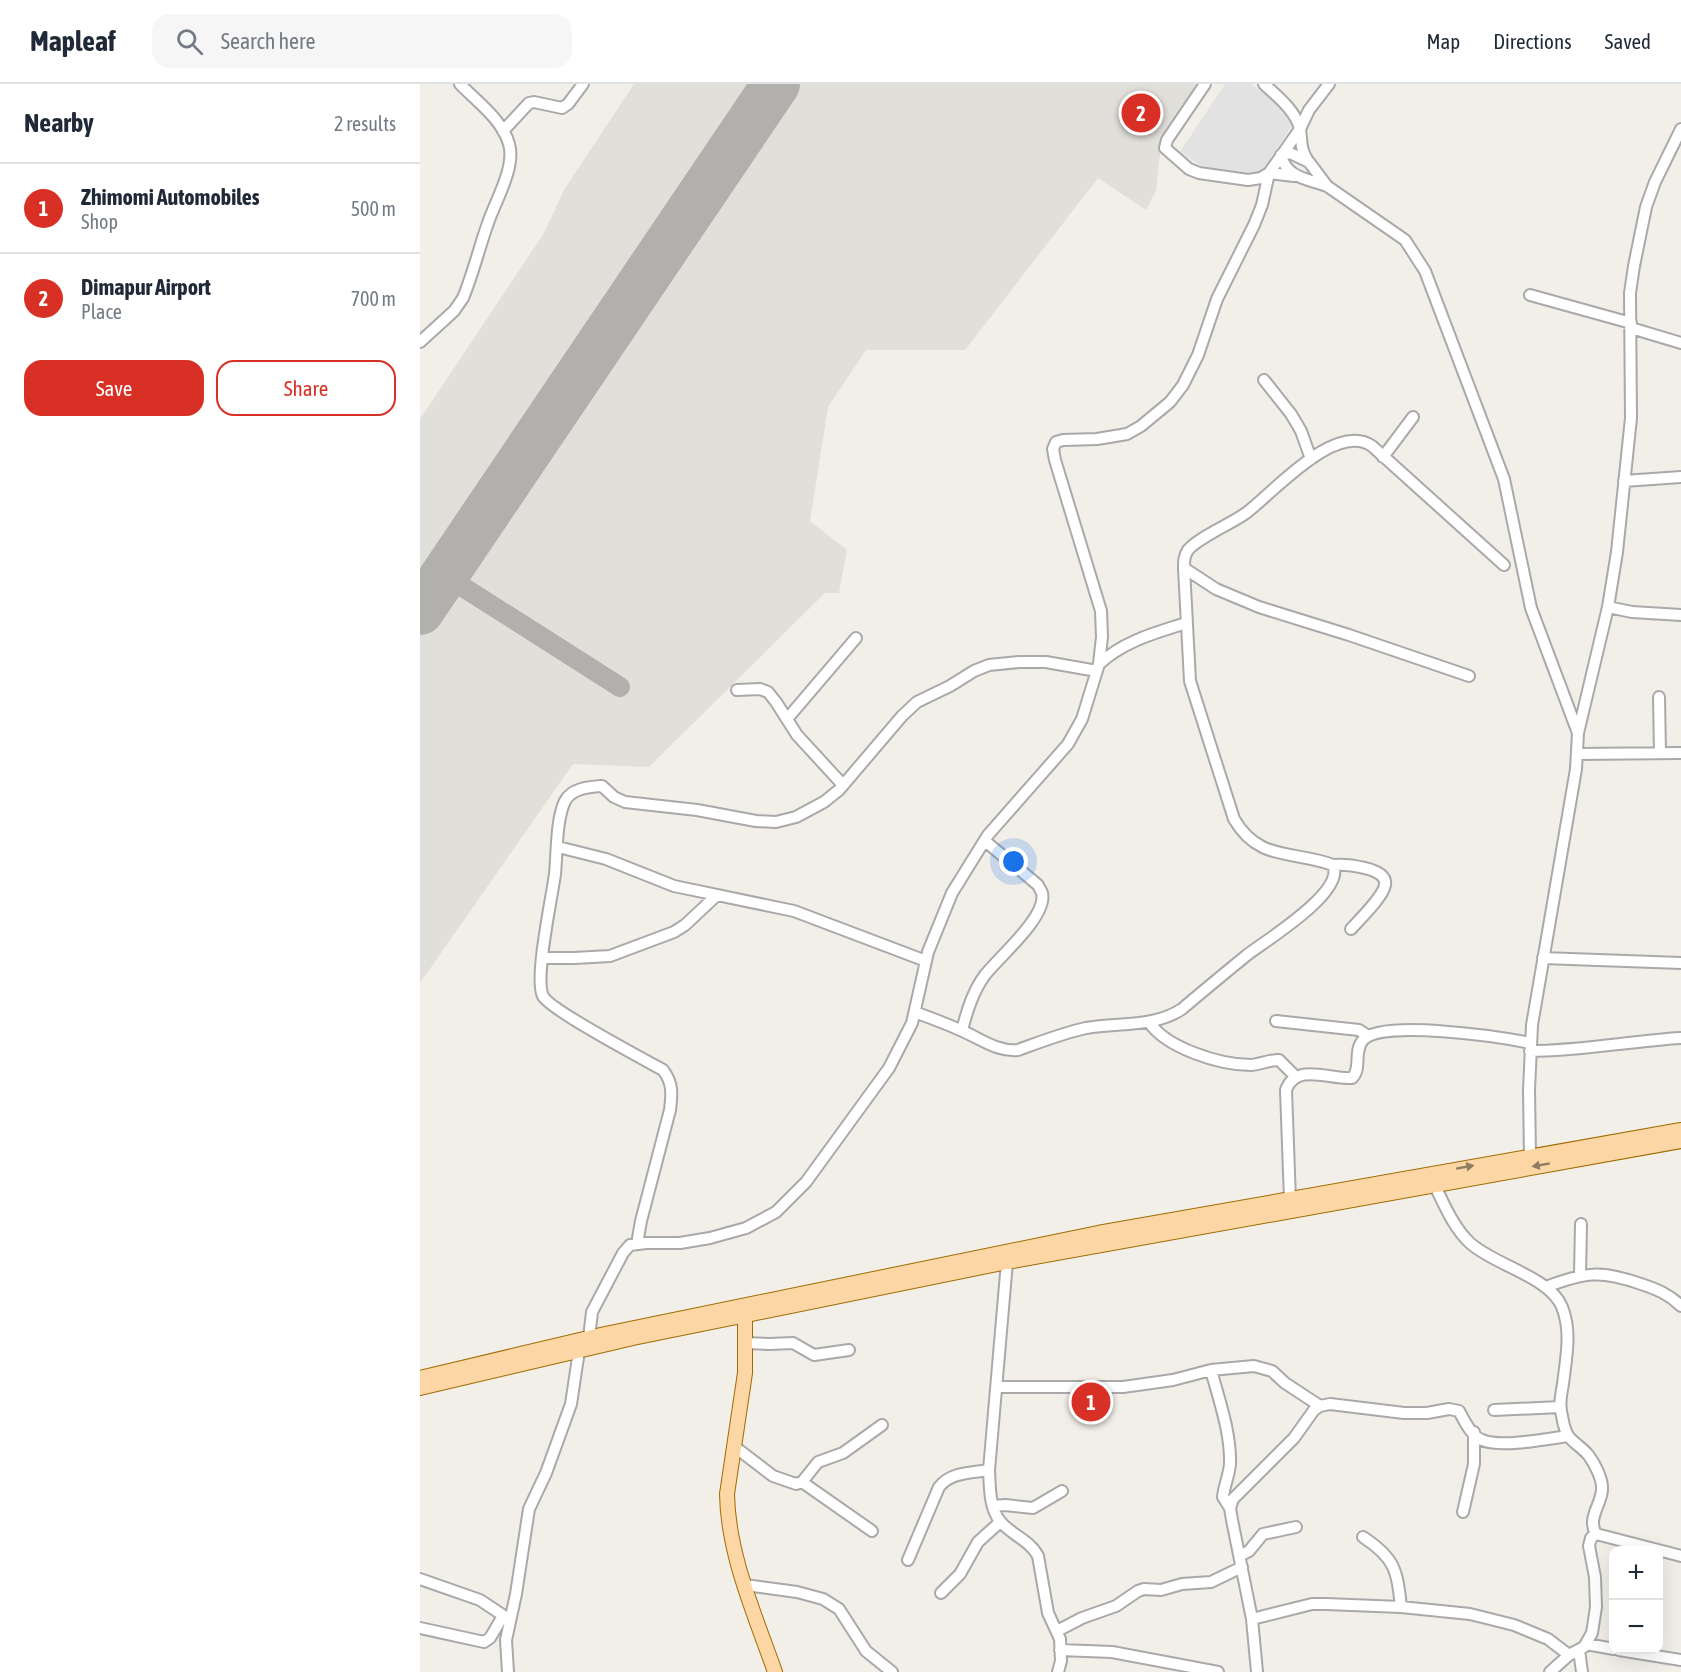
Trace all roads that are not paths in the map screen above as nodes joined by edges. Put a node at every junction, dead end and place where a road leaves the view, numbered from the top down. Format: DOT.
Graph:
graph roads {
  1 [pos="460,84"];
  2 [pos="583,84"];
  3 [pos="1205,84"];
  4 [pos="1264,84"];
  5 [pos="1329,84"];
  6 [pos="1300,129"];
  7 [pos="1681,129"];
  8 [pos="503,130"];
  9 [pos="1281,155"];
  10 [pos="1309,162"];
  11 [pos="1269,173"];
  12 [pos="1299,177"];
  13 [pos="1327,186"];
  14 [pos="1530,295"];
  15 [pos="1631,326"];
  16 [pos="420,342"];
  17 [pos="1681,343"];
  18 [pos="1264,380"];
  19 [pos="1413,417"];
  20 [pos="1383,457"];
  21 [pos="1311,459"];
  22 [pos="1681,477"];
  23 [pos="1624,481"];
  24 [pos="1504,565"];
  25 [pos="1184,568"];
  26 [pos="1608,607"];
  27 [pos="1681,615"];
  28 [pos="1186,623"];
  29 [pos="856,638"];
  30 [pos="1098,668"];
  31 [pos="1469,676"];
  32 [pos="737,690"];
  33 [pos="1659,697"];
  34 [pos="787,719"];
  35 [pos="1578,733"];
  36 [pos="1660,753"];
  37 [pos="1681,753"];
  38 [pos="1577,754"];
  39 [pos="843,785"];
  40 [pos="985,841"];
  41 [pos="558,847"];
  42 [pos="1333,865"];
  43 [pos="716,896"];
  44 [pos="1351,929"];
  45 [pos="542,958"];
  46 [pos="1543,958"];
  47 [pos="926,961"];
  48 [pos="1681,963"];
  49 [pos="915,1012"];
  50 [pos="1276,1021"];
  51 [pos="1149,1022"];
  52 [pos="962,1030"];
  53 [pos="1368,1036"];
  54 [pos="1681,1038"];
  55 [pos="1530,1047"];
  56 [pos="1295,1076"];
  57 [pos="1681,1130"];
  58 [pos="1681,1141"];
  59 [pos="1530,1155"];
  60 [pos="1434,1184"];
  61 [pos="1290,1200"];
  62 [pos="1581,1224"];
  63 [pos="637,1244"];
  64 [pos="1007,1262"];
  65 [pos="1580,1276"];
  66 [pos="1546,1287"];
  67 [pos="1681,1306"];
  68 [pos="745,1310"];
  69 [pos="589,1338"];
  70 [pos="745,1342"];
  71 [pos="849,1350"];
  72 [pos="579,1351"];
  73 [pos="1211,1370"];
  74 [pos="420,1378"];
  75 [pos="997,1387"];
  76 [pos="420,1388"];
  77 [pos="1320,1406"];
  78 [pos="1560,1407"];
  79 [pos="1494,1410"];
  80 [pos="882,1425"];
  81 [pos="1474,1432"];
  82 [pos="1568,1436"];
  83 [pos="735,1447"];
  84 [pos="989,1470"];
  85 [pos="802,1482"];
  86 [pos="1062,1491"];
  87 [pos="993,1506"];
  88 [pos="1230,1508"];
  89 [pos="1463,1512"];
  90 [pos="1000,1522"];
  91 [pos="1296,1527"];
  92 [pos="872,1531"];
  93 [pos="1596,1534"];
  94 [pos="1363,1537"];
  95 [pos="1681,1556"];
  96 [pos="908,1560"];
  97 [pos="1241,1562"];
  98 [pos="420,1579"];
  99 [pos="745,1585"];
  100 [pos="941,1593"];
  101 [pos="1401,1607"];
  102 [pos="507,1618"];
  103 [pos="1252,1619"];
  104 [pos="420,1628"];
  105 [pos="1057,1631"];
  106 [pos="1609,1648"];
  107 [pos="1060,1650"];
  108 [pos="1578,1650"];
  109 [pos="1644,1654"];
  110 [pos="1681,1660"];
  111 [pos="1199,1670"];
  112 [pos="890,1671"];
  113 [pos="508,1672"];
  114 [pos="775,1672"];
  115 [pos="1058,1672"];
  116 [pos="1218,1672"];
  117 [pos="1257,1672"];
  118 [pos="1550,1672"];
  119 [pos="1582,1672"];
  1 -- 8 [label="street"];
  2 -- 8 [label="street"];
  3 -- 11 [label="street"];
  4 -- 6 [label="street"];
  5 -- 6 [label="street"];
  6 -- 9 [label="street"];
  6 -- 10 [label="street"];
  7 -- 15 [label="street"];
  8 -- 16 [label="street"];
  9 -- 10 [label="street"];
  9 -- 11 [label="street"];
  9 -- 12 [label="street"];
  10 -- 13 [label="street"];
  11 -- 12 [label="street"];
  11 -- 30 [label="street"];
  12 -- 13 [label="street"];
  13 -- 35 [label="street"];
  14 -- 15 [label="street"];
  15 -- 17 [label="street"];
  15 -- 23 [label="street"];
  18 -- 21 [label="street"];
  19 -- 20 [label="street"];
  20 -- 21 [label="street"];
  20 -- 24 [label="street"];
  21 -- 25 [label="street"];
  22 -- 23 [label="street"];
  23 -- 26 [label="street"];
  25 -- 28 [label="street"];
  25 -- 31 [label="street"];
  26 -- 27 [label="street"];
  26 -- 35 [label="street"];
  28 -- 30 [label="street"];
  28 -- 42 [label="street"];
  29 -- 34 [label="street"];
  30 -- 39 [label="street"];
  30 -- 40 [label="street"];
  32 -- 34 [label="street"];
  33 -- 36 [label="street"];
  34 -- 39 [label="street"];
  35 -- 38 [label="street"];
  36 -- 37 [label="street"];
  36 -- 38 [label="street"];
  38 -- 46 [label="street"];
  39 -- 41 [label="street"];
  40 -- 47 [label="street"];
  40 -- 52 [label="street"];
  41 -- 43 [label="street"];
  41 -- 45 [label="street"];
  42 -- 44 [label="street"];
  42 -- 51 [label="street"];
  43 -- 45 [label="street"];
  43 -- 47 [label="street"];
  45 -- 63 [label="street"];
  46 -- 48 [label="street"];
  46 -- 55 [label="street"];
  47 -- 49 [label="street"];
  49 -- 52 [label="street"];
  49 -- 63 [label="street"];
  50 -- 53 [label="street"];
  51 -- 52 [label="street"];
  51 -- 56 [label="street"];
  53 -- 55 [label="street"];
  53 -- 56 [label="street"];
  54 -- 55 [label="street"];
  55 -- 59 [label="street"];
  56 -- 61 [label="street"];
  57 -- 59 [label="main road"];
  58 -- 60 [label="main road, one-way"];
  61 -- 59 [label="main road, one-way"];
  60 -- 64 [label="main road"];
  60 -- 66 [label="street"];
  61 -- 68 [label="main road"];
  62 -- 65 [label="street"];
  63 -- 69 [label="street"];
  64 -- 68 [label="main road"];
  64 -- 75 [label="street"];
  65 -- 66 [label="street"];
  65 -- 67 [label="street"];
  66 -- 78 [label="street"];
  68 -- 69 [label="main road"];
  68 -- 70 [label="main road"];
  68 -- 72 [label="main road"];
  69 -- 74 [label="main road"];
  70 -- 71 [label="street"];
  70 -- 83 [label="main road"];
  72 -- 76 [label="main road"];
  72 -- 102 [label="street"];
  73 -- 75 [label="street"];
  73 -- 77 [label="street"];
  73 -- 88 [label="street"];
  75 -- 84 [label="street"];
  77 -- 81 [label="street"];
  77 -- 88 [label="street"];
  78 -- 79 [label="street"];
  78 -- 82 [label="street"];
  80 -- 85 [label="street"];
  81 -- 82 [label="street"];
  81 -- 89 [label="street"];
  82 -- 93 [label="street"];
  83 -- 85 [label="street"];
  83 -- 99 [label="main road"];
  84 -- 87 [label="street"];
  84 -- 96 [label="street"];
  85 -- 92 [label="street"];
  86 -- 87 [label="street"];
  87 -- 90 [label="street"];
  88 -- 97 [label="street"];
  90 -- 100 [label="street"];
  90 -- 105 [label="street"];
  91 -- 97 [label="street"];
  93 -- 95 [label="street"];
  93 -- 108 [label="street"];
  94 -- 101 [label="street"];
  97 -- 103 [label="street"];
  97 -- 105 [label="street"];
  98 -- 102 [label="street"];
  99 -- 112 [label="street"];
  99 -- 114 [label="main road"];
  101 -- 103 [label="street"];
  101 -- 108 [label="street"];
  102 -- 104 [label="street"];
  102 -- 113 [label="street"];
  103 -- 117 [label="street"];
  105 -- 107 [label="street"];
  106 -- 108 [label="street"];
  107 -- 111 [label="street"];
  107 -- 115 [label="street"];
  108 -- 118 [label="street"];
  108 -- 119 [label="street"];
  109 -- 110 [label="street"];
  111 -- 116 [label="street"];
}
